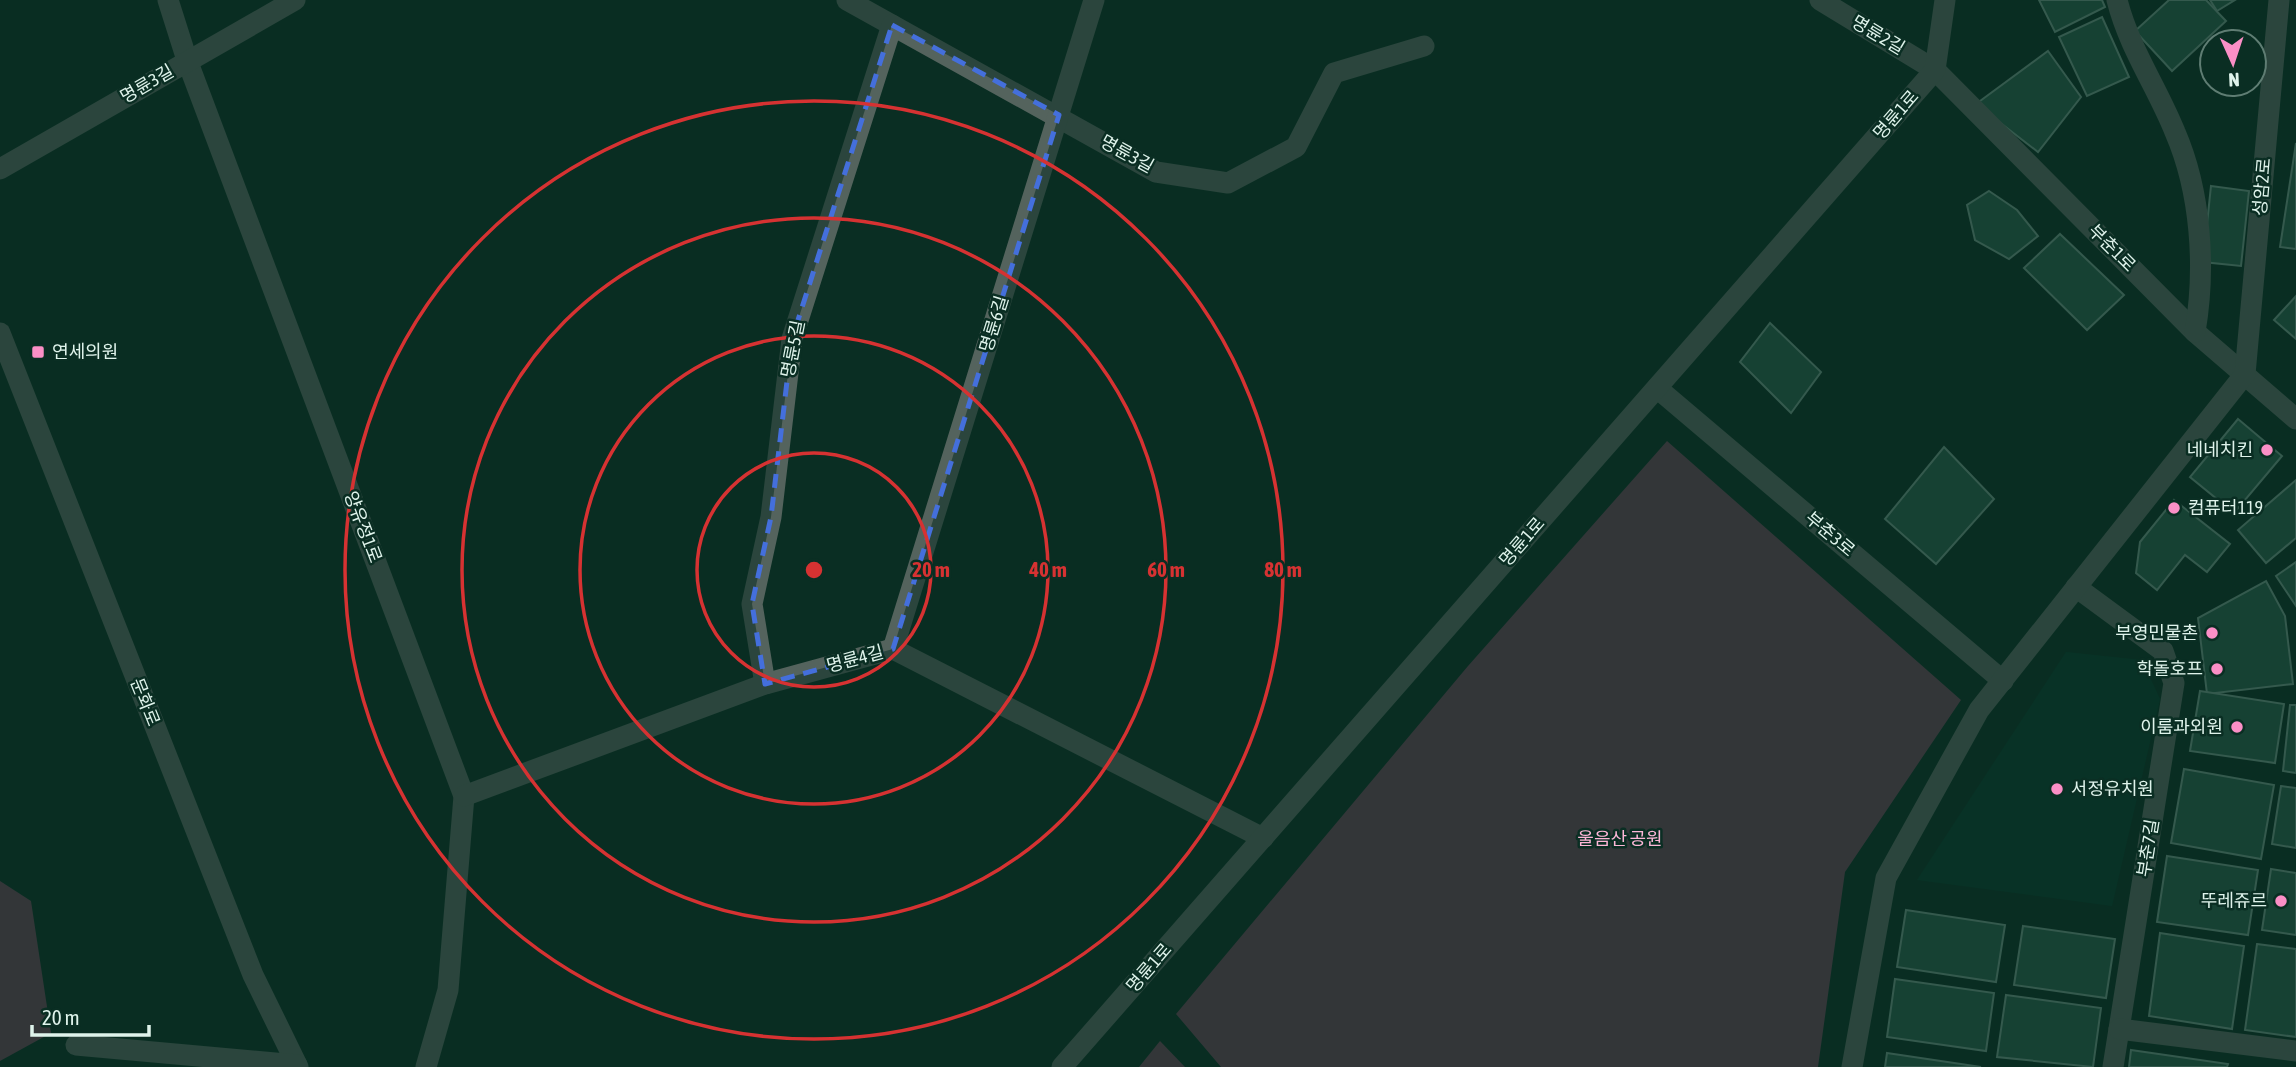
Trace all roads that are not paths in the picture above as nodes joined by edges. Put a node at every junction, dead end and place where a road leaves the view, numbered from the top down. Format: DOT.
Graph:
graph roads {
  1 [pos="168,0"];
  2 [pos="295,0"];
  3 [pos="848,0"];
  4 [pos="1094,0"];
  5 [pos="1820,0"];
  6 [pos="1945,0"];
  7 [pos="2118,0"];
  8 [pos="2279,0"];
  9 [pos="892,25"];
  10 [pos="1424,46"];
  11 [pos="187,60"];
  12 [pos="1936,70"];
  13 [pos="1059,115"];
  14 [pos="0,169"];
  15 [pos="2195,332"];
  16 [pos="0,333"];
  17 [pos="2245,374"];
  18 [pos="1657,388"];
  19 [pos="2296,419"];
  20 [pos="2076,587"];
  21 [pos="893,649"];
  22 [pos="2003,681"];
  23 [pos="765,684"];
  24 [pos="464,796"];
  25 [pos="1263,838"];
  26 [pos="2119,1030"];
  27 [pos="76,1045"];
  28 [pos="2296,1051"];
  29 [pos="297,1066"];
  30 [pos="426,1067"];
  31 [pos="1062,1067"];
  32 [pos="1852,1067"];
  33 [pos="2113,1067"];
  1 -- 11 [label="street, 양유정1로"];
  2 -- 11 [label="street, 명륜3길"];
  3 -- 9 [label="street, 명륜3길"];
  4 -- 13 [label="street, 명륜6길"];
  5 -- 12 [label="street, 명륜2길"];
  6 -- 12 [label="street"];
  7 -- 15 [label="street"];
  8 -- 17 [label="street, 성암2로"];
  9 -- 13 [label="street, 명륜3길"];
  9 -- 23 [label="street, 명륜5길"];
  10 -- 13 [label="street, 명륜3길"];
  11 -- 14 [label="street, 명륜3길"];
  11 -- 24 [label="street, 양유정1로"];
  12 -- 15 [label="street, 부춘1로"];
  12 -- 18 [label="street, 명륜1로"];
  13 -- 21 [label="street, 명륜6길"];
  15 -- 17 [label="street, 부춘1로"];
  16 -- 29 [label="street, 문화로"];
  17 -- 19 [label="street, 부춘1로"];
  17 -- 20 [label="street"];
  18 -- 22 [label="street, 부춘3로"];
  18 -- 25 [label="street, 명륜1로"];
  20 -- 22 [label="street"];
  20 -- 26 [label="street, 부춘7길"];
  21 -- 23 [label="street, 명륜4길"];
  21 -- 25 [label="street, 명륜4길"];
  22 -- 32 [label="street"];
  23 -- 24 [label="street, 명륜4길"];
  24 -- 30 [label="street, 양유정1로"];
  25 -- 31 [label="street, 명륜1로"];
  26 -- 28 [label="street"];
  26 -- 33 [label="street, 부춘7길"];
  27 -- 29 [label="street"];
}
